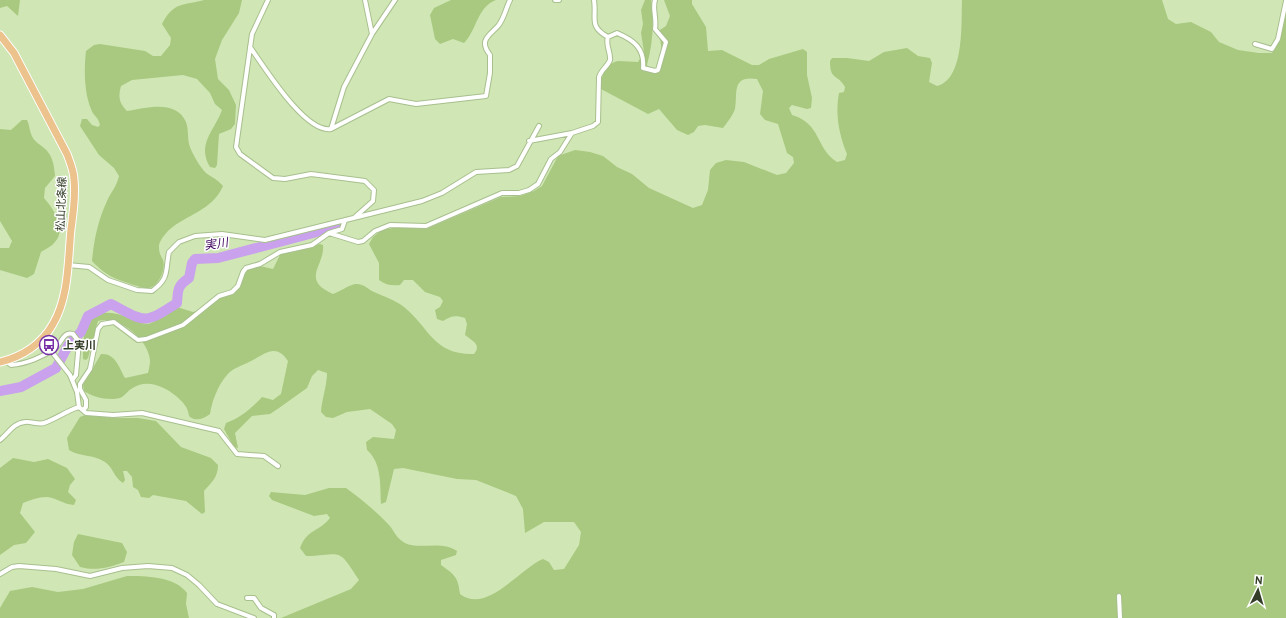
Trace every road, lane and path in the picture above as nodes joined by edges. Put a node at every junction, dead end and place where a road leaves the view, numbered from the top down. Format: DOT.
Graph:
graph roads {
  1 [pos="268,0"];
  2 [pos="365,0"];
  3 [pos="395,0"];
  4 [pos="510,0"];
  5 [pos="594,0"];
  6 [pos="655,0"];
  7 [pos="1286,1"];
  8 [pos="372,34"];
  9 [pos="0,35"];
  10 [pos="608,37"];
  11 [pos="1255,44"];
  12 [pos="250,47"];
  13 [pos="538,126"];
  14 [pos="331,129"];
  15 [pos="572,133"];
  16 [pos="530,141"];
  17 [pos="354,217"];
  18 [pos="345,220"];
  19 [pos="329,233"];
  20 [pos="68,265"];
  21 [pos="42,339"];
  22 [pos="3,361"];
  23 [pos="71,377"];
  24 [pos="81,408"];
  25 [pos="0,440"];
  26 [pos="278,466"];
  27 [pos="0,574"];
  28 [pos="1119,596"];
  29 [pos="248,598"];
  30 [pos="254,618"];
  31 [pos="274,618"];
  32 [pos="1120,618"];
  1 -- 12 [label="street"];
  2 -- 8 [label="street"];
  3 -- 8 [label="street"];
  4 -- 14 [label="street"];
  5 -- 10 [label="street"];
  6 -- 10 [label="street"];
  7 -- 11 [label="street"];
  8 -- 14 [label="street"];
  9 -- 20 [label="main road, 松山北条線"];
  10 -- 15 [label="street"];
  12 -- 14 [label="street"];
  12 -- 17 [label="street"];
  13 -- 16 [label="street"];
  15 -- 16 [label="street"];
  15 -- 19 [label="street"];
  16 -- 17 [label="street"];
  17 -- 18 [label="street"];
  18 -- 19 [label="street"];
  18 -- 20 [label="street"];
  19 -- 24 [label="street"];
  20 -- 21 [label="main road, 松山北条線"];
  21 -- 22 [label="main road, 松山北条線"];
  21 -- 23 [label="street, bridge"];
  22 -- 23 [label="street"];
  23 -- 24 [label="street"];
  24 -- 25 [label="street"];
  24 -- 26 [label="street"];
  27 -- 30 [label="street"];
  28 -- 32 [label="street"];
  29 -- 31 [label="street"];
}
